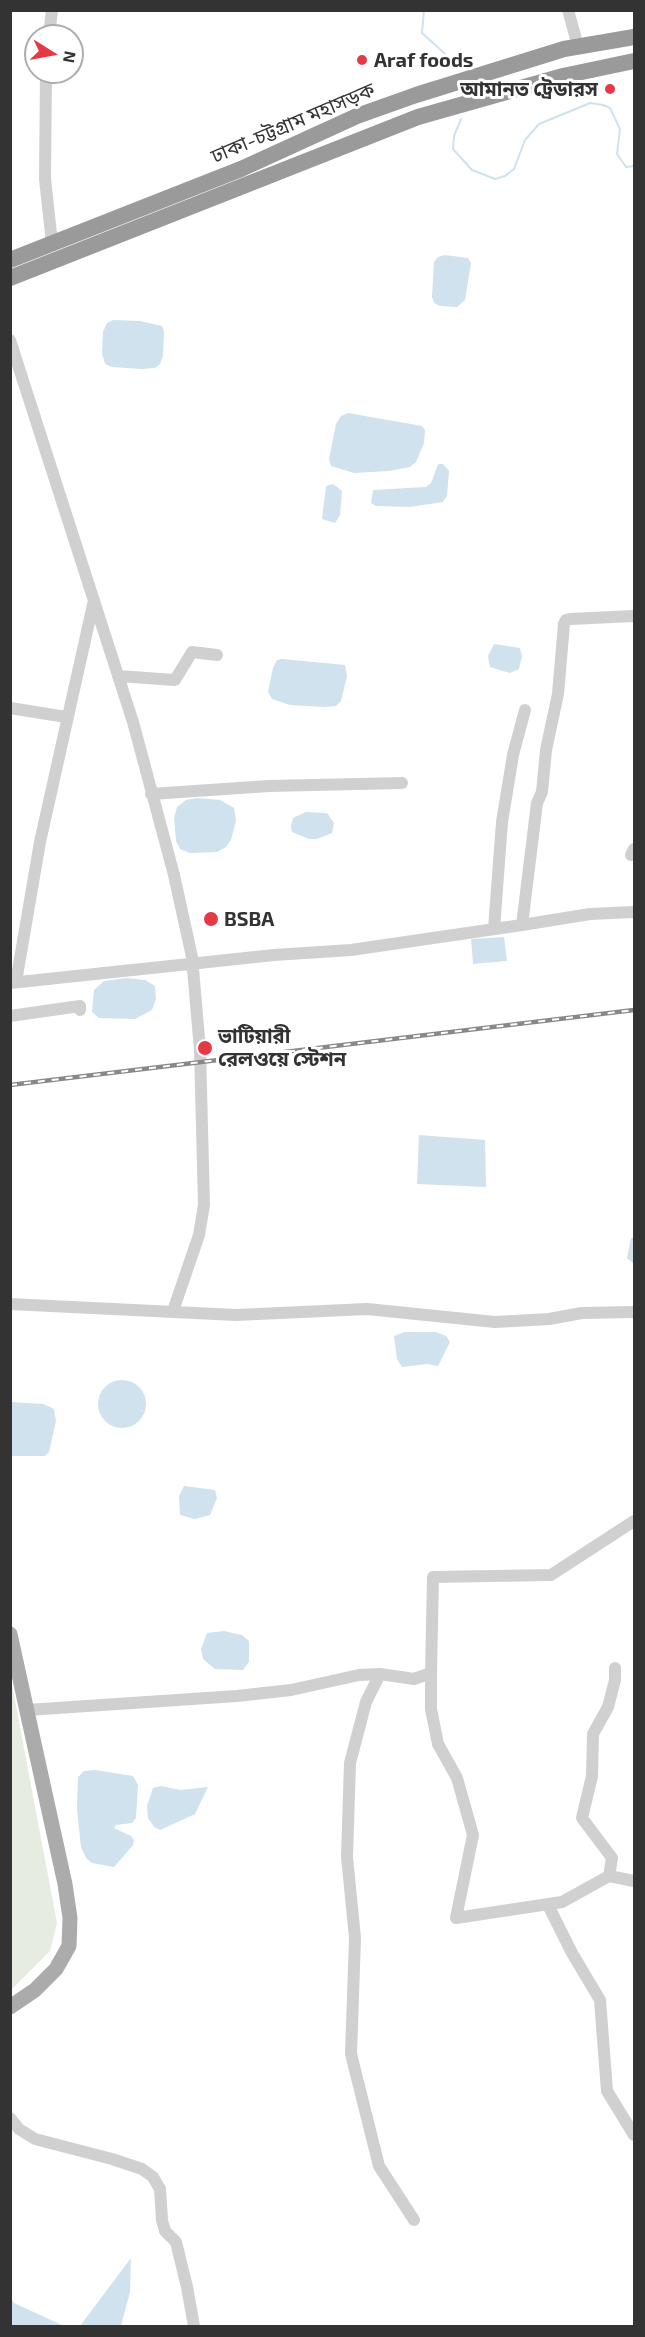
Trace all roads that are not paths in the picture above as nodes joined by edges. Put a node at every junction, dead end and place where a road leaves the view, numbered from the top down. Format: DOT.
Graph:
graph roads {
  1 [pos="568,10"];
  2 [pos="634,37"];
  3 [pos="578,46"];
  4 [pos="634,61"];
  5 [pos="46,84"];
  6 [pos="52,243"];
  7 [pos="10,260"];
  8 [pos="10,278"];
  9 [pos="10,340"];
  10 [pos="94,596"];
  11 [pos="634,616"];
  12 [pos="217,655"];
  13 [pos="118,676"];
  14 [pos="10,708"];
  15 [pos="525,710"];
  16 [pos="66,717"];
  17 [pos="402,783"];
  18 [pos="151,794"];
  19 [pos="634,912"];
  20 [pos="522,925"];
  21 [pos="494,930"];
  22 [pos="193,965"];
  23 [pos="13,983"];
  24 [pos="10,1304"];
  25 [pos="173,1311"];
  26 [pos="634,1312"];
  27 [pos="634,1521"];
  28 [pos="10,1634"];
  29 [pos="615,1668"];
  30 [pos="430,1673"];
  31 [pos="380,1674"];
  32 [pos="27,1710"];
  33 [pos="609,1876"];
  34 [pos="634,1881"];
  35 [pos="548,1905"];
  36 [pos="10,2007"];
  37 [pos="10,2118"];
  38 [pos="634,2135"];
  39 [pos="414,2220"];
  40 [pos="194,2326"];
  1 -- 3 [label="street"];
  2 -- 3 [label="highway, ঢাকা-চট্টগ্রাম মহাসড়ক"];
  3 -- 6 [label="highway, ঢাকা-চট্টগ্রাম মহাসড়ক"];
  4 -- 8 [label="highway"];
  5 -- 6 [label="street"];
  6 -- 7 [label="highway, ঢাকা-চট্টগ্রাম মহাসড়ক"];
  9 -- 10 [label="street"];
  10 -- 13 [label="street"];
  10 -- 16 [label="street"];
  11 -- 20 [label="street"];
  12 -- 13 [label="street"];
  13 -- 18 [label="street"];
  14 -- 16 [label="street"];
  15 -- 21 [label="street"];
  16 -- 23 [label="street"];
  17 -- 18 [label="street"];
  18 -- 22 [label="street"];
  19 -- 20 [label="street"];
  20 -- 21 [label="street"];
  21 -- 22 [label="street"];
  22 -- 23 [label="street"];
  22 -- 25 [label="street"];
  24 -- 25 [label="street"];
  25 -- 26 [label="street"];
  27 -- 30 [label="street"];
  28 -- 32 [label="main road"];
  29 -- 33 [label="street"];
  30 -- 31 [label="street"];
  30 -- 35 [label="street"];
  31 -- 32 [label="street"];
  31 -- 39 [label="street"];
  32 -- 36 [label="main road"];
  33 -- 34 [label="street"];
  33 -- 35 [label="street"];
  35 -- 38 [label="street"];
  37 -- 40 [label="street"];
}
